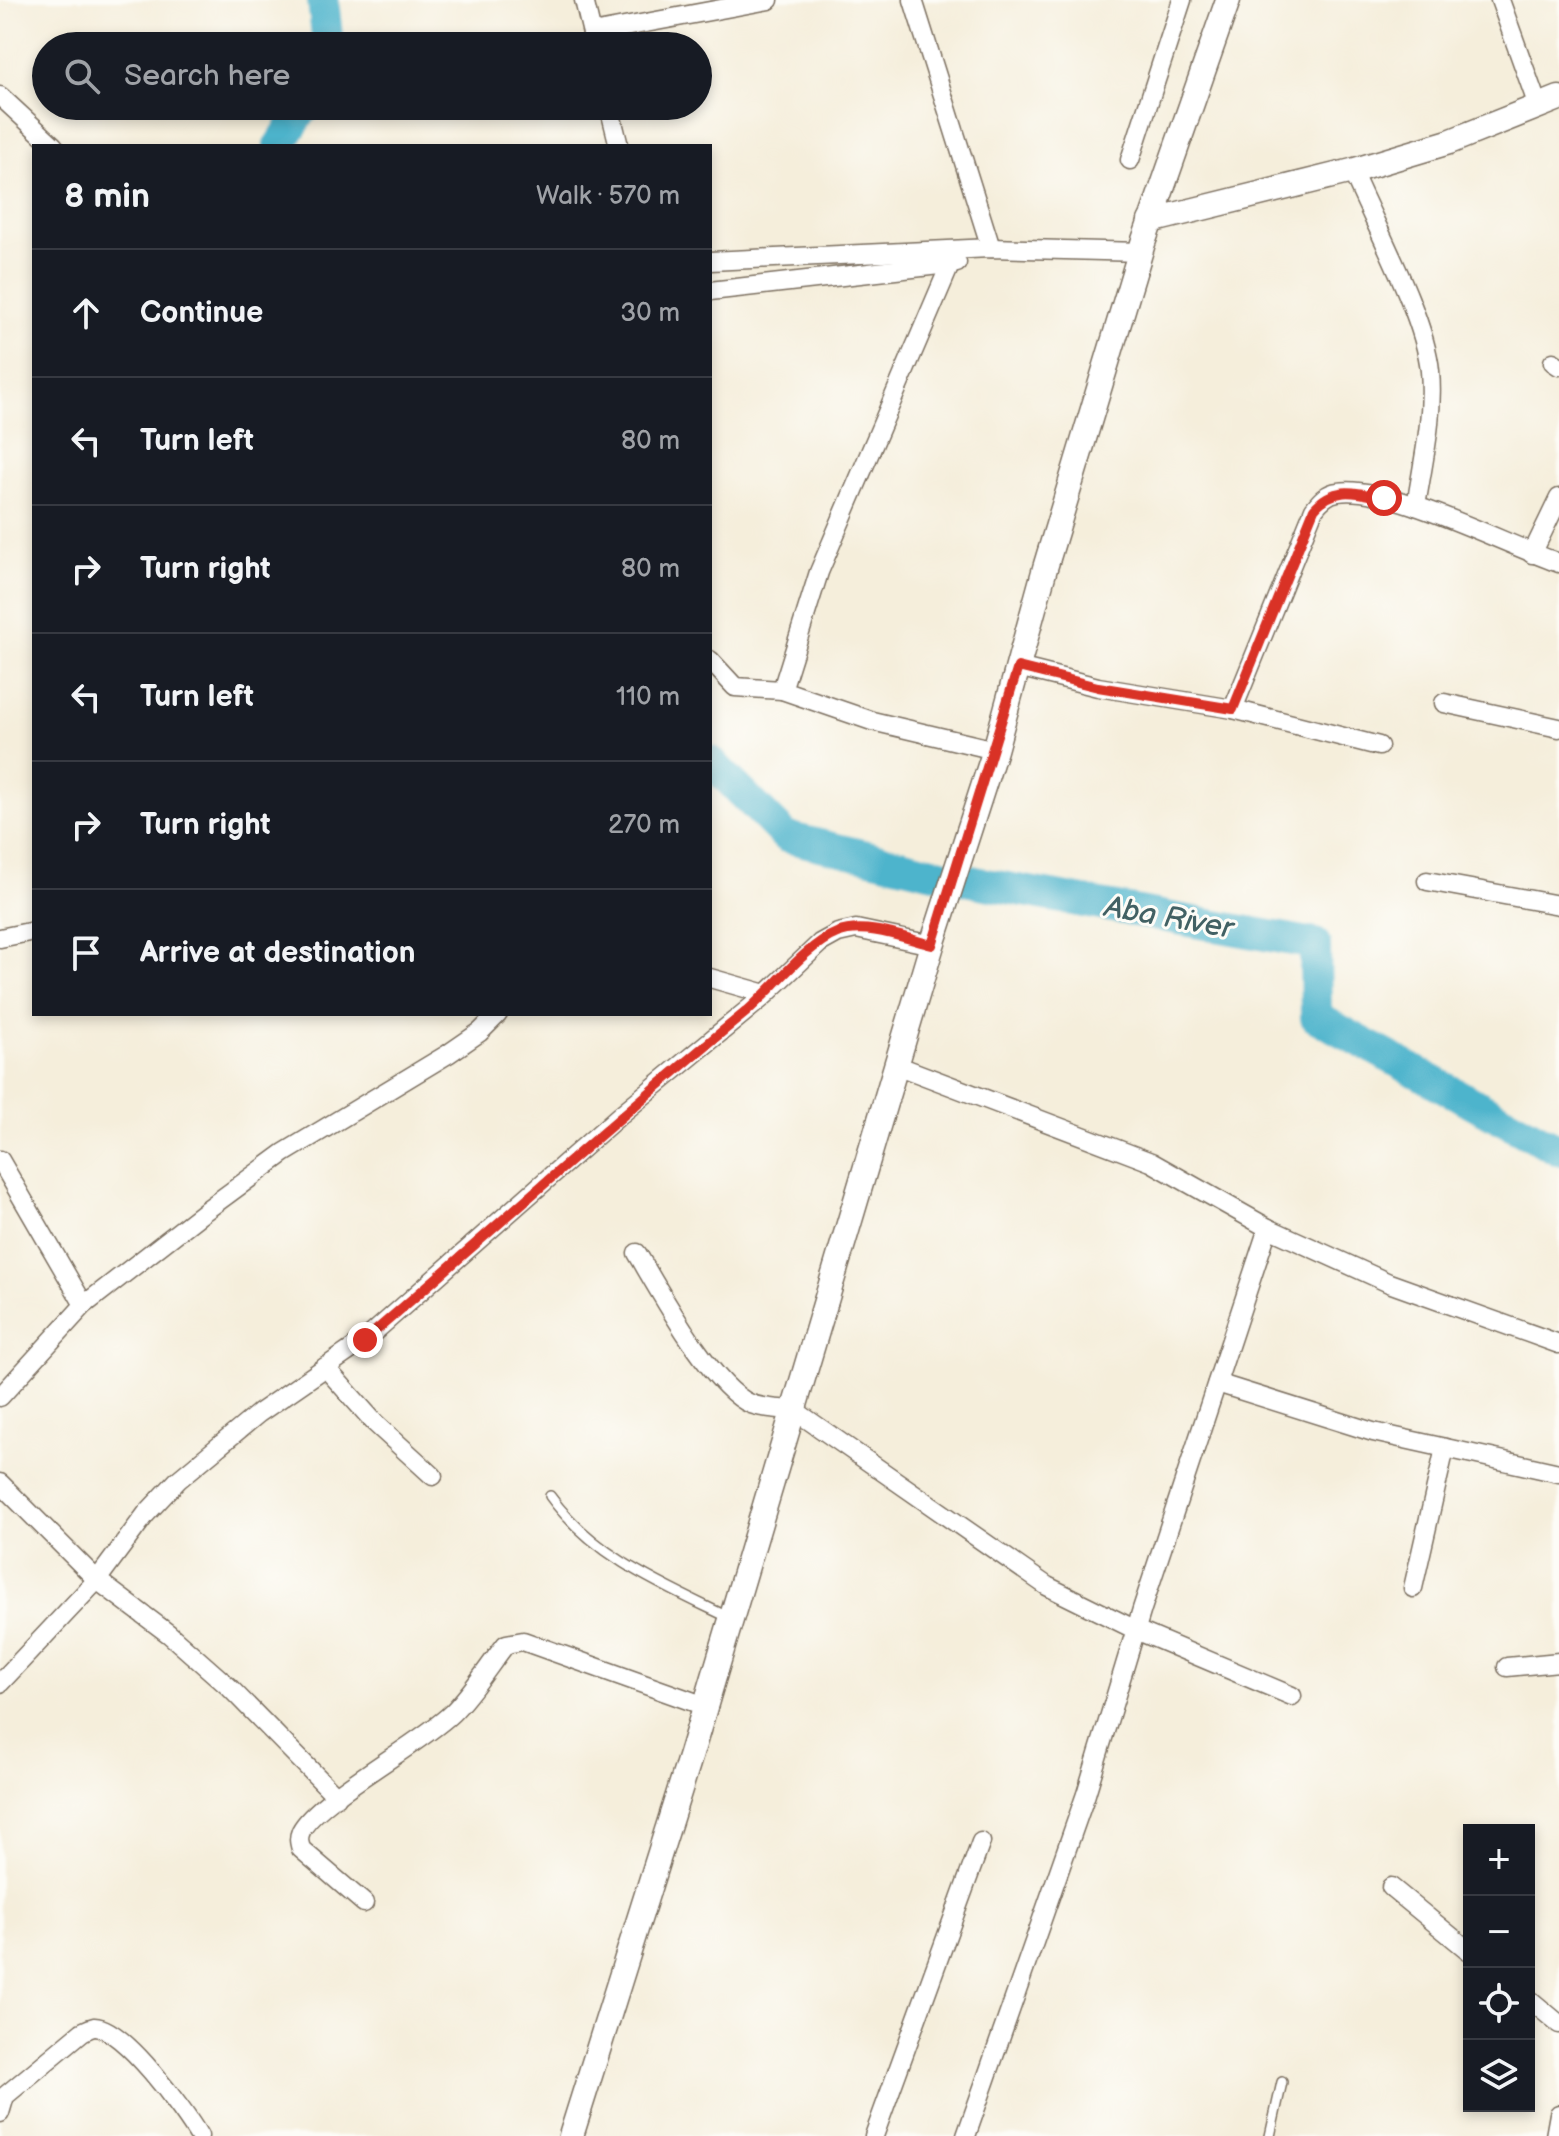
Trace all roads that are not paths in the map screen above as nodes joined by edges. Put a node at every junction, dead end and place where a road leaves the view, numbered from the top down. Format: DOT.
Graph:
graph roads {
  1 [pos="584,0"];
  2 [pos="769,0"];
  3 [pos="913,0"];
  4 [pos="1182,0"];
  5 [pos="1228,0"];
  6 [pos="1500,0"];
  7 [pos="592,32"];
  8 [pos="629,32"];
  9 [pos="0,96"];
  10 [pos="1548,102"];
  11 [pos="612,120"];
  12 [pos="52,144"];
  13 [pos="618,144"];
  14 [pos="1130,160"];
  15 [pos="1352,171"];
  16 [pos="1150,221"];
  17 [pos="991,248"];
  18 [pos="1141,252"];
  19 [pos="712,261"];
  20 [pos="950,265"];
  21 [pos="712,291"];
  22 [pos="1559,498"];
  23 [pos="1416,506"];
  24 [pos="1532,554"];
  25 [pos="1559,563"];
  26 [pos="712,662"];
  27 [pos="1018,667"];
  28 [pos="782,690"];
  29 [pos="1444,703"];
  30 [pos="1233,709"];
  31 [pos="1559,728"];
  32 [pos="1379,746"];
  33 [pos="995,750"];
  34 [pos="1427,881"];
  35 [pos="1559,904"];
  36 [pos="32,931"];
  37 [pos="0,938"];
  38 [pos="932,945"];
  39 [pos="712,979"];
  40 [pos="766,994"];
  41 [pos="496,1016"];
  42 [pos="896,1065"];
  43 [pos="0,1160"];
  44 [pos="1268,1228"];
  45 [pos="637,1253"];
  46 [pos="84,1305"];
  47 [pos="1559,1344"];
  48 [pos="325,1367"];
  49 [pos="1217,1383"];
  50 [pos="0,1397"];
  51 [pos="794,1410"];
  52 [pos="1445,1448"];
  53 [pos="1559,1473"];
  54 [pos="433,1476"];
  55 [pos="0,1483"];
  56 [pos="550,1496"];
  57 [pos="97,1580"];
  58 [pos="1413,1588"];
  59 [pos="731,1618"];
  60 [pos="1136,1630"];
  61 [pos="1559,1662"];
  62 [pos="1507,1667"];
  63 [pos="0,1683"];
  64 [pos="1292,1696"];
  65 [pos="705,1706"];
  66 [pos="337,1797"];
  67 [pos="981,1842"];
  68 [pos="1391,1887"];
  69 [pos="364,1903"];
  70 [pos="1463,1946"];
  71 [pos="1535,2004"];
  72 [pos="1559,2024"];
  73 [pos="1282,2082"];
  74 [pos="2,2100"];
  75 [pos="1559,2114"];
  76 [pos="199,2136"];
  77 [pos="571,2136"];
  78 [pos="874,2136"];
  79 [pos="966,2136"];
  80 [pos="1270,2136"];
  81 [pos="1555,2136"];
  1 -- 7 [label="street"];
  2 -- 8 [label="street"];
  3 -- 17 [label="street"];
  4 -- 14 [label="street"];
  5 -- 16 [label="street"];
  6 -- 10 [label="street"];
  9 -- 12 [label="street"];
  10 -- 15 [label="street"];
  11 -- 13 [label="street"];
  15 -- 16 [label="street"];
  15 -- 23 [label="street"];
  16 -- 18 [label="street"];
  17 -- 18 [label="street"];
  17 -- 19 [label="street"];
  17 -- 20 [label="street"];
  18 -- 27 [label="street"];
  20 -- 21 [label="street"];
  20 -- 28 [label="street"];
  22 -- 24 [label="street"];
  23 -- 24 [label="street"];
  23 -- 30 [label="street"];
  24 -- 25 [label="street"];
  26 -- 28 [label="street"];
  27 -- 30 [label="street"];
  27 -- 33 [label="street"];
  28 -- 33 [label="street"];
  29 -- 31 [label="street"];
  30 -- 32 [label="street"];
  33 -- 38 [label="street"];
  34 -- 35 [label="street"];
  36 -- 37 [label="street"];
  38 -- 40 [label="street"];
  38 -- 42 [label="street"];
  39 -- 40 [label="street"];
  40 -- 48 [label="street"];
  41 -- 46 [label="street"];
  42 -- 44 [label="street"];
  42 -- 51 [label="street"];
  43 -- 46 [label="street"];
  44 -- 47 [label="street"];
  44 -- 49 [label="street"];
  45 -- 51 [label="street"];
  46 -- 50 [label="street"];
  48 -- 54 [label="street"];
  48 -- 57 [label="street"];
  49 -- 52 [label="street"];
  49 -- 60 [label="street"];
  51 -- 59 [label="street"];
  51 -- 60 [label="street"];
  52 -- 53 [label="street"];
  52 -- 58 [label="street"];
  55 -- 57 [label="street"];
  56 -- 59 [label="lane"];
  57 -- 63 [label="street"];
  57 -- 66 [label="street"];
  59 -- 65 [label="street"];
  60 -- 64 [label="street"];
  60 -- 79 [label="street"];
  61 -- 62 [label="street"];
  65 -- 66 [label="street"];
  65 -- 77 [label="street"];
  66 -- 69 [label="street"];
  67 -- 78 [label="street"];
  68 -- 70 [label="street"];
  71 -- 72 [label="street"];
  73 -- 80 [label="lane"];
  74 -- 76 [label="street"];
  75 -- 81 [label="street"];
}
